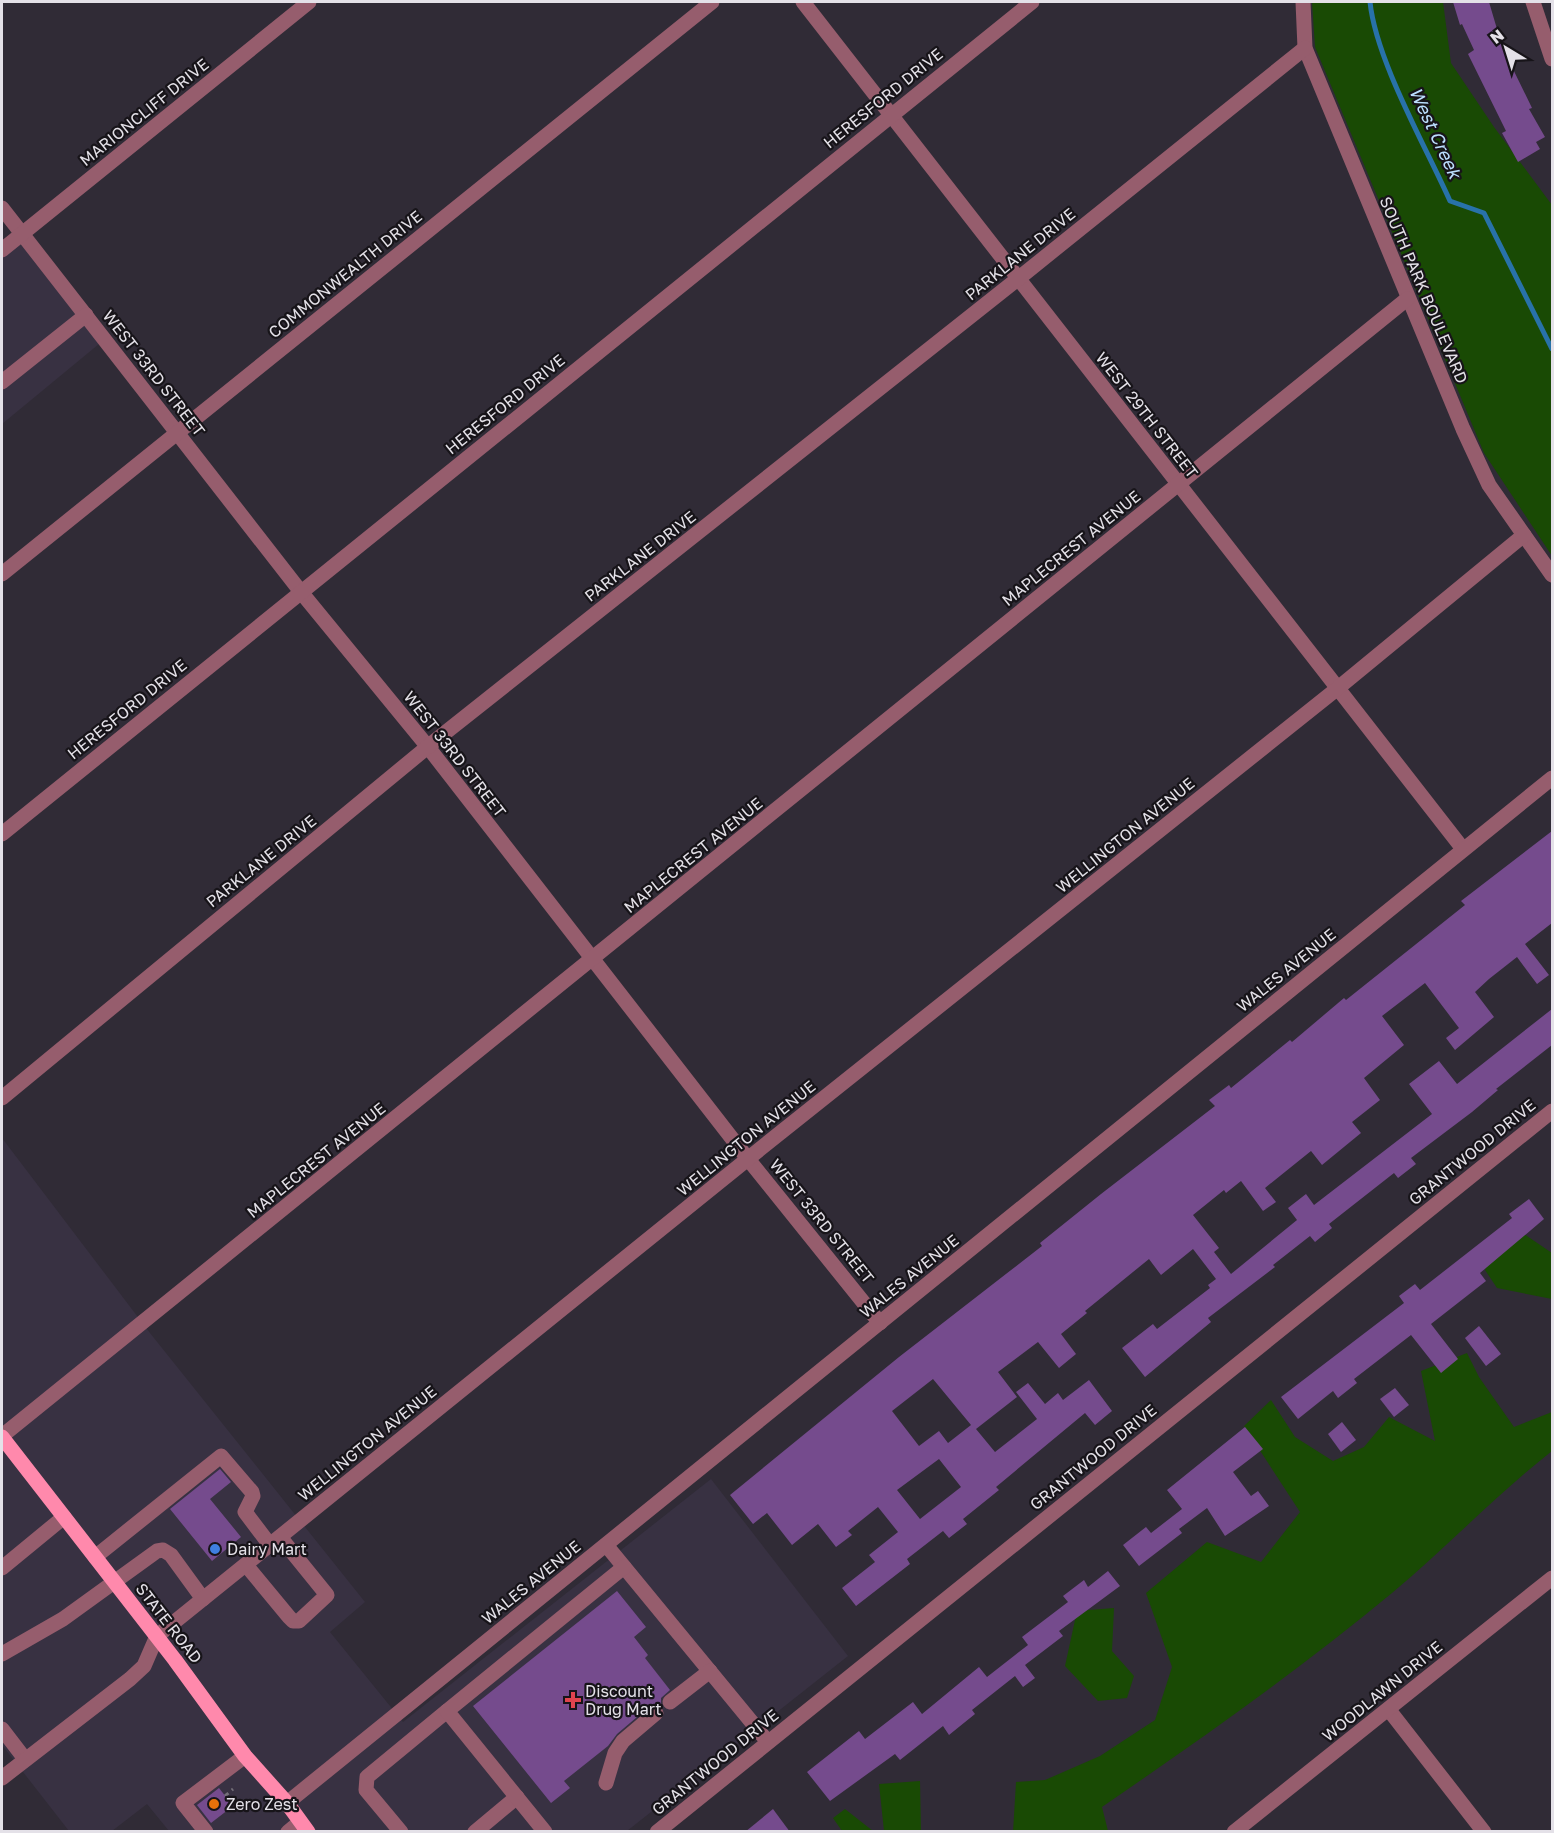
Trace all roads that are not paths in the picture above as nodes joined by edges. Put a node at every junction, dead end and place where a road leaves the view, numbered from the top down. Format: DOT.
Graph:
graph roads {
  1 [pos="309,2"];
  2 [pos="712,2"];
  3 [pos="803,2"];
  4 [pos="1032,2"];
  5 [pos="1303,2"];
  6 [pos="1533,2"];
  7 [pos="1305,48"];
  8 [pos="1552,59"];
  9 [pos="891,114"];
  10 [pos="2,208"];
  11 [pos="22,234"];
  12 [pos="2,250"];
  13 [pos="1019,278"];
  14 [pos="1407,299"];
  15 [pos="86,315"];
  16 [pos="2,382"];
  17 [pos="178,433"];
  18 [pos="1178,484"];
  19 [pos="1524,535"];
  20 [pos="2,574"];
  21 [pos="1552,575"];
  22 [pos="302,592"];
  23 [pos="1338,688"];
  24 [pos="428,747"];
  25 [pos="1552,778"];
  26 [pos="2,834"];
  27 [pos="1463,849"];
  28 [pos="593,960"];
  29 [pos="2,1098"];
  30 [pos="1552,1111"];
  31 [pos="748,1159"];
  32 [pos="880,1323"];
  33 [pos="2,1437"];
  34 [pos="64,1517"];
  35 [pos="275,1541"];
  36 [pos="606,1545"];
  37 [pos="95,1557"];
  38 [pos="246,1565"];
  39 [pos="624,1567"];
  40 [pos="2,1568"];
  41 [pos="1552,1578"];
  42 [pos="115,1583"];
  43 [pos="203,1599"];
  44 [pos="157,1636"];
  45 [pos="2,1654"];
  46 [pos="710,1671"];
  47 [pos="670,1702"];
  48 [pos="1389,1710"];
  49 [pos="447,1711"];
  50 [pos="656,1713"];
  51 [pos="2,1729"];
  52 [pos="768,1742"];
  53 [pos="244,1756"];
  54 [pos="25,1760"];
  55 [pos="2,1778"];
  56 [pos="606,1783"];
  57 [pos="517,1797"];
  58 [pos="287,1803"];
  59 [pos="299,1828"];
  60 [pos="206,1832"];
  61 [pos="401,1832"];
  62 [pos="475,1832"];
  63 [pos="545,1832"];
  64 [pos="657,1832"];
  65 [pos="1234,1832"];
  66 [pos="1484,1832"];
  1 -- 11 [label="street, MARIONCLIFF DRIVE"];
  2 -- 17 [label="street, COMMONWEALTH DRIVE"];
  3 -- 9 [label="street, WEST 29TH STREET"];
  4 -- 9 [label="street, HERESFORD DRIVE"];
  5 -- 7 [label="street, SOUTH PARK BOULEVARD"];
  6 -- 8 [label="street"];
  7 -- 13 [label="street, PARKLANE DRIVE"];
  7 -- 14 [label="street, SOUTH PARK BOULEVARD"];
  9 -- 13 [label="street, WEST 29TH STREET"];
  9 -- 22 [label="street, HERESFORD DRIVE"];
  10 -- 11 [label="street, WEST 33RD STREET"];
  11 -- 12 [label="street, MARIONCLIFF DRIVE"];
  11 -- 15 [label="street, WEST 33RD STREET"];
  13 -- 18 [label="street, WEST 29TH STREET"];
  13 -- 24 [label="street, PARKLANE DRIVE"];
  14 -- 18 [label="street, MAPLECREST AVENUE"];
  14 -- 19 [label="street, SOUTH PARK BOULEVARD"];
  15 -- 16 [label="street"];
  15 -- 17 [label="street, WEST 33RD STREET"];
  17 -- 20 [label="street, COMMONWEALTH DRIVE"];
  17 -- 22 [label="street, WEST 33RD STREET"];
  18 -- 23 [label="street, WEST 29TH STREET"];
  18 -- 28 [label="street, MAPLECREST AVENUE"];
  19 -- 21 [label="street, SOUTH PARK BOULEVARD"];
  19 -- 23 [label="street, WELLINGTON AVENUE"];
  22 -- 24 [label="street, WEST 33RD STREET"];
  22 -- 26 [label="street, HERESFORD DRIVE"];
  23 -- 27 [label="street, WEST 29TH STREET"];
  23 -- 31 [label="street, WELLINGTON AVENUE"];
  24 -- 28 [label="street, WEST 33RD STREET"];
  24 -- 29 [label="street, PARKLANE DRIVE"];
  25 -- 27 [label="street, WALES AVENUE"];
  27 -- 32 [label="street, WALES AVENUE"];
  28 -- 31 [label="street, WEST 33RD STREET"];
  28 -- 33 [label="street, MAPLECREST AVENUE"];
  30 -- 52 [label="street, GRANTWOOD DRIVE"];
  31 -- 32 [label="street, WEST 33RD STREET"];
  31 -- 35 [label="street, WELLINGTON AVENUE"];
  32 -- 36 [label="street, WALES AVENUE"];
  33 -- 34 [label="main road, STATE ROAD"];
  34 -- 37 [label="main road, STATE ROAD"];
  34 -- 40 [label="street"];
  35 -- 37 [label="street"];
  35 -- 38 [label="street, WELLINGTON AVENUE"];
  35 -- 38 [label="street"];
  36 -- 39 [label="street"];
  36 -- 58 [label="street, WALES AVENUE"];
  37 -- 42 [label="main road, STATE ROAD"];
  38 -- 43 [label="street, WELLINGTON AVENUE"];
  39 -- 46 [label="street"];
  39 -- 49 [label="street"];
  41 -- 48 [label="street, WOODLAWN DRIVE"];
  42 -- 43 [label="street"];
  42 -- 44 [label="main road, STATE ROAD"];
  42 -- 45 [label="street"];
  43 -- 44 [label="street, WELLINGTON AVENUE"];
  44 -- 53 [label="main road, STATE ROAD"];
  44 -- 54 [label="street, WELLINGTON AVENUE"];
  46 -- 47 [label="street"];
  46 -- 52 [label="street"];
  48 -- 65 [label="street, WOODLAWN DRIVE"];
  48 -- 66 [label="street"];
  49 -- 57 [label="street"];
  49 -- 61 [label="street"];
  50 -- 56 [label="street"];
  51 -- 54 [label="street"];
  52 -- 64 [label="street, GRANTWOOD DRIVE"];
  53 -- 58 [label="main road, STATE ROAD"];
  53 -- 60 [label="street"];
  54 -- 55 [label="street, WELLINGTON AVENUE"];
  57 -- 62 [label="street"];
  57 -- 63 [label="street"];
  58 -- 59 [label="main road, STATE ROAD"];
}
